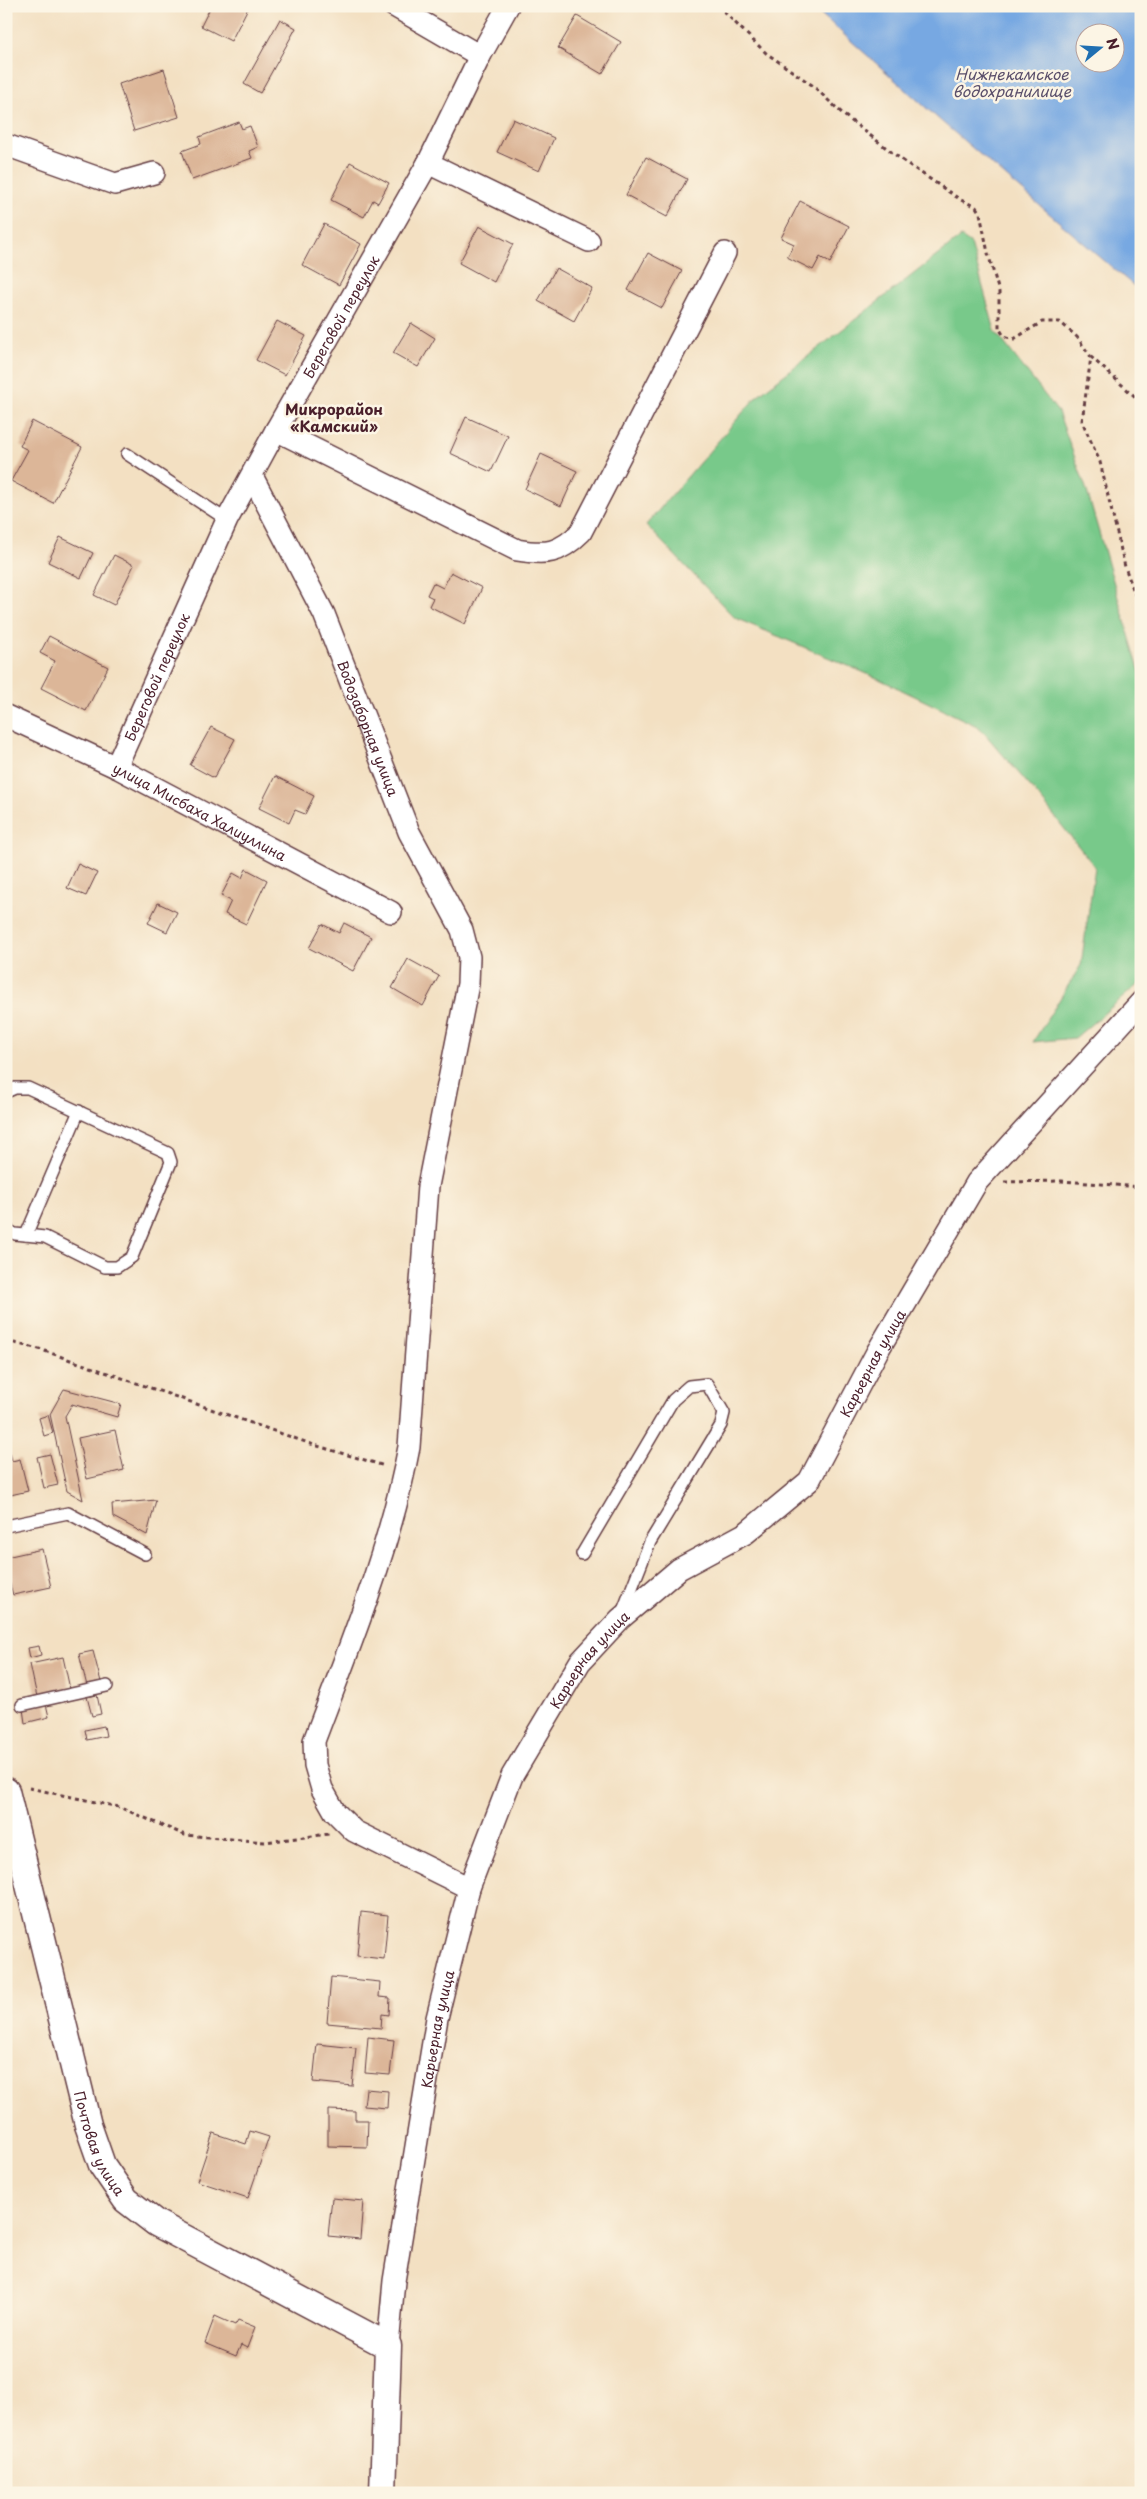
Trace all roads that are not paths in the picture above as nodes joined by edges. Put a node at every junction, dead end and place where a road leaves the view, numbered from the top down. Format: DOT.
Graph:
graph roads {
  1 [pos="394,6"];
  2 [pos="508,6"];
  3 [pos="480,56"];
  4 [pos="6,145"];
  5 [pos="428,163"];
  6 [pos="154,174"];
  7 [pos="589,241"];
  8 [pos="725,253"];
  9 [pos="276,430"];
  10 [pos="127,454"];
  11 [pos="252,476"];
  12 [pos="227,520"];
  13 [pos="6,716"];
  14 [pos="116,767"];
  15 [pos="391,912"];
  16 [pos="1141,1002"];
  17 [pos="6,1092"];
  18 [pos="79,1112"];
  19 [pos="6,1229"];
  20 [pos="26,1235"];
  21 [pos="6,1526"];
  22 [pos="145,1554"];
  23 [pos="582,1554"];
  24 [pos="620,1619"];
  25 [pos="107,1686"];
  26 [pos="22,1705"];
  27 [pos="16,1789"];
  28 [pos="469,1888"];
  29 [pos="388,2346"];
  30 [pos="383,2493"];
  1 -- 3 [label="street"];
  2 -- 3 [label="street, Береговой переулок"];
  3 -- 5 [label="street, Береговой переулок"];
  4 -- 6 [label="street"];
  5 -- 7 [label="street"];
  5 -- 9 [label="street, Береговой переулок"];
  8 -- 9 [label="street"];
  9 -- 11 [label="street, Береговой переулок"];
  10 -- 12 [label="lane"];
  11 -- 12 [label="street, Береговой переулок"];
  11 -- 28 [label="street, Водозаборная улица"];
  12 -- 14 [label="street, Береговой переулок"];
  13 -- 14 [label="street, улица Мисбаха Халиуллина"];
  14 -- 15 [label="street, улица Мисбаха Халиуллина"];
  16 -- 24 [label="street, Карьерная улица"];
  17 -- 18 [label="lane"];
  18 -- 20 [label="lane"];
  18 -- 20 [label="lane"];
  19 -- 20 [label="lane"];
  21 -- 22 [label="lane"];
  23 -- 24 [label="lane"];
  24 -- 28 [label="street, Карьерная улица"];
  25 -- 26 [label="lane"];
  27 -- 29 [label="street, Почтовая улица"];
  28 -- 29 [label="street, Карьерная улица"];
  29 -- 30 [label="street, Карьерная улица"];
}
